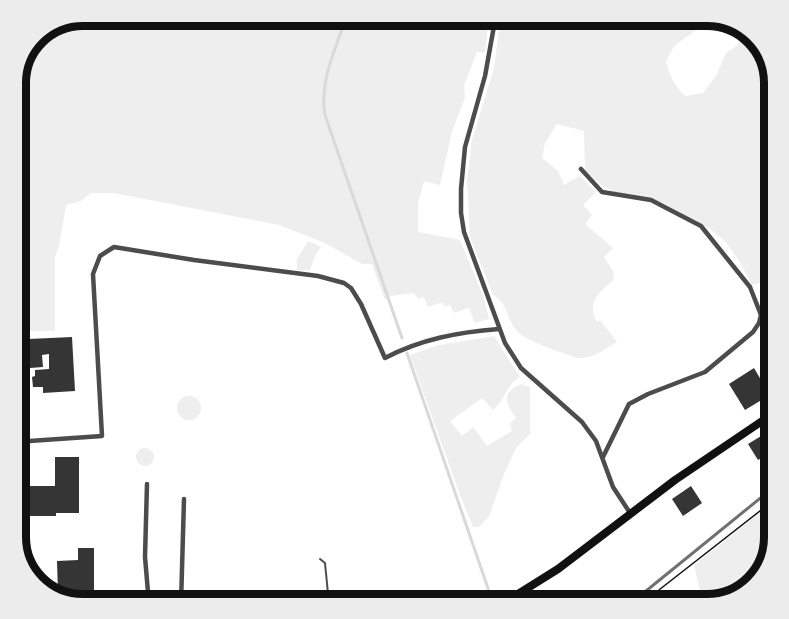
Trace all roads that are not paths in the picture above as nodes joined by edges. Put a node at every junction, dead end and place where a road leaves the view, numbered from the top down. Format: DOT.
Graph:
graph roads {
  1 [pos="494,26"];
  2 [pos="581,169"];
  3 [pos="764,314"];
  4 [pos="761,315"];
  5 [pos="499,329"];
  6 [pos="764,419"];
  7 [pos="26,441"];
  8 [pos="603,457"];
  9 [pos="147,484"];
  10 [pos="184,499"];
  11 [pos="630,513"];
  12 [pos="320,559"];
  13 [pos="148,594"];
  14 [pos="181,594"];
  15 [pos="328,594"];
  16 [pos="524,594"];
  1 -- 5 [label="street"];
  2 -- 4 [label="street"];
  3 -- 4 [label="street"];
  4 -- 8 [label="street"];
  5 -- 7 [label="street"];
  5 -- 8 [label="street"];
  6 -- 11 [label="main road"];
  8 -- 11 [label="street"];
  9 -- 13 [label="street"];
  10 -- 14 [label="street"];
  11 -- 16 [label="main road"];
  12 -- 15 [label="lane"];
}
